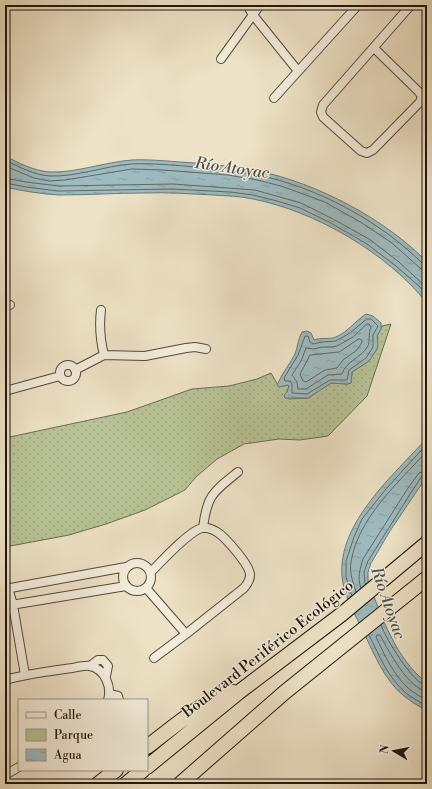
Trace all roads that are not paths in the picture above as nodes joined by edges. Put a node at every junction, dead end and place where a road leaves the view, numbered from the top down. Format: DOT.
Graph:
graph roads {
  1 [pos="247,5"];
  2 [pos="260,5"];
  3 [pos="358,5"];
  4 [pos="412,5"];
  5 [pos="253,15"];
  6 [pos="374,48"];
  7 [pos="221,59"];
  8 [pos="298,71"];
  9 [pos="274,98"];
  10 [pos="101,310"];
  11 [pos="206,349"];
  12 [pos="104,355"];
  13 [pos="5,391"];
  14 [pos="238,472"];
  15 [pos="203,528"];
  16 [pos="427,543"];
  17 [pos="126,567"];
  18 [pos="151,572"];
  19 [pos="427,578"];
  20 [pos="126,586"];
  21 [pos="146,588"];
  22 [pos="7,589"];
  23 [pos="9,606"];
  24 [pos="186,634"];
  25 [pos="154,658"];
  26 [pos="25,674"];
  27 [pos="5,680"];
  28 [pos="239,692"];
  29 [pos="109,697"];
  30 [pos="119,699"];
  31 [pos="148,746"];
  32 [pos="148,766"];
  33 [pos="18,768"];
  34 [pos="115,771"];
  35 [pos="142,771"];
  36 [pos="5,775"];
  37 [pos="98,784"];
  38 [pos="126,784"];
  39 [pos="180,784"];
  1 -- 5 [label="street"];
  2 -- 5 [label="street"];
  3 -- 8 [label="street"];
  4 -- 6 [label="street"];
  5 -- 7 [label="street"];
  5 -- 8 [label="street"];
  6 -- 6 [label="street"];
  8 -- 9 [label="street"];
  10 -- 12 [label="street"];
  11 -- 12 [label="street"];
  12 -- 13 [label="street"];
  14 -- 15 [label="street"];
  15 -- 18 [label="street"];
  15 -- 24 [label="street"];
  16 -- 28 [label="highway, Boulevard Periférico Ecológico"];
  17 -- 18 [label="street"];
  17 -- 20 [label="street"];
  17 -- 22 [label="street"];
  18 -- 21 [label="street"];
  19 -- 39 [label="highway"];
  20 -- 21 [label="street"];
  20 -- 23 [label="street"];
  21 -- 24 [label="street"];
  22 -- 23 [label="street"];
  23 -- 26 [label="street"];
  24 -- 25 [label="street"];
  26 -- 27 [label="street"];
  26 -- 29 [label="street"];
  28 -- 31 [label="highway"];
  28 -- 32 [label="highway, Boulevard Periférico Ecológico"];
  29 -- 30 [label="street"];
  33 -- 36 [label="street"];
  34 -- 37 [label="highway"];
  35 -- 38 [label="highway"];
}
